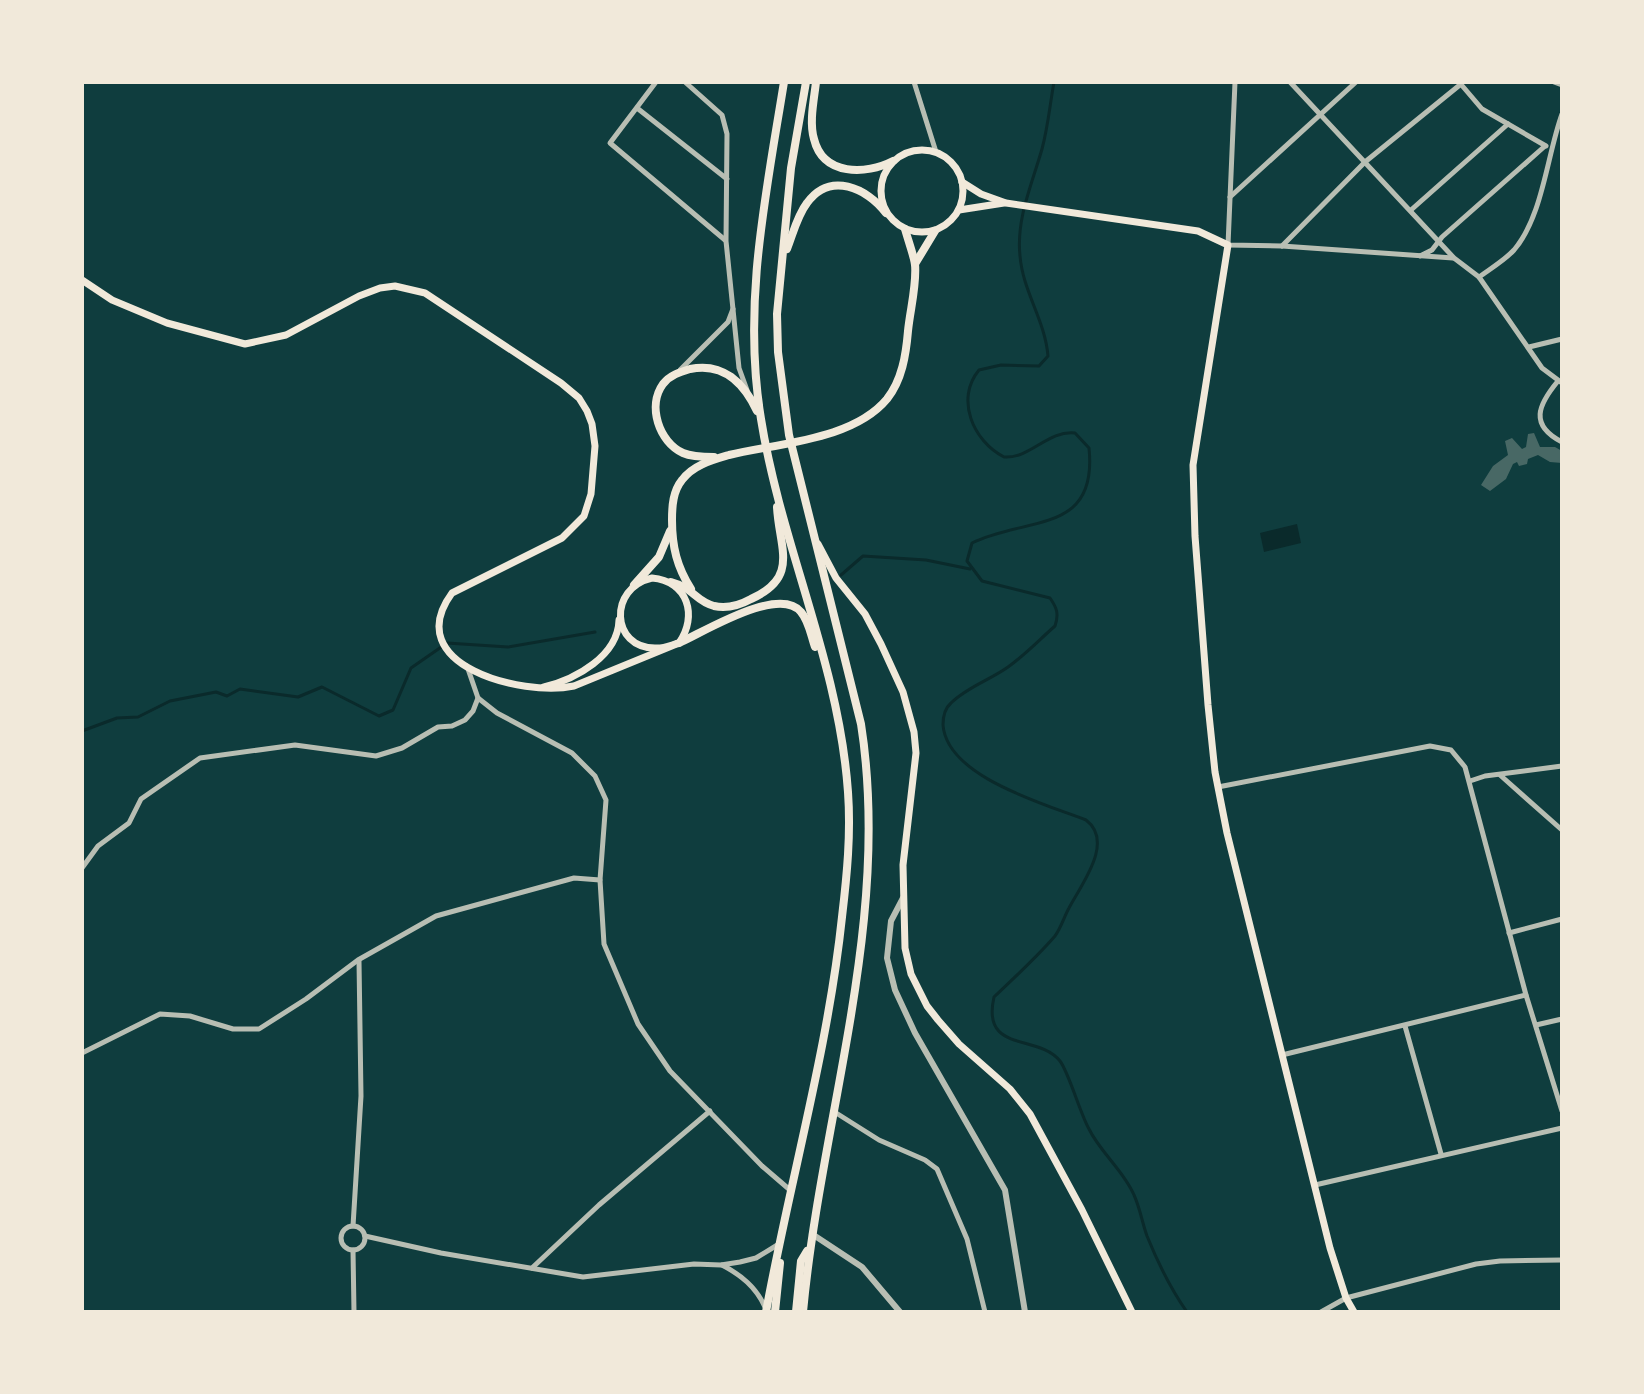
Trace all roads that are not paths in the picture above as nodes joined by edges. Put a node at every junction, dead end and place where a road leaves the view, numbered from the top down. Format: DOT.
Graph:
graph roads {
  1 [pos="656,82"];
  2 [pos="685,82"];
  3 [pos="784,82"];
  4 [pos="806,82"];
  5 [pos="816,82"];
  6 [pos="914,82"];
  7 [pos="1235,82"];
  8 [pos="1290,82"];
  9 [pos="1356,82"];
  10 [pos="1554,82"];
  11 [pos="1460,83"];
  12 [pos="1562,85"];
  13 [pos="637,108"];
  14 [pos="1562,114"];
  15 [pos="1319,115"];
  16 [pos="1508,124"];
  17 [pos="1548,146"];
  18 [pos="936,152"];
  19 [pos="893,161"];
  20 [pos="1365,162"];
  21 [pos="727,179"];
  22 [pos="962,182"];
  23 [pos="1230,197"];
  24 [pos="1006,203"];
  25 [pos="959,210"];
  26 [pos="1411,210"];
  27 [pos="886,213"];
  28 [pos="905,229"];
  29 [pos="935,231"];
  30 [pos="726,241"];
  31 [pos="1439,241"];
  32 [pos="1228,245"];
  33 [pos="1282,246"];
  34 [pos="1416,257"];
  35 [pos="1454,258"];
  36 [pos="782,261"];
  37 [pos="915,264"];
  38 [pos="1479,277"];
  39 [pos="82,280"];
  40 [pos="733,308"];
  41 [pos="1562,339"];
  42 [pos="1529,347"];
  43 [pos="675,374"];
  44 [pos="1560,382"];
  45 [pos="749,394"];
  46 [pos="760,418"];
  47 [pos="1562,442"];
  48 [pos="722,457"];
  49 [pos="778,499"];
  50 [pos="672,522"];
  51 [pos="814,536"];
  52 [pos="671,582"];
  53 [pos="634,585"];
  54 [pos="687,587"];
  55 [pos="686,598"];
  56 [pos="620,611"];
  57 [pos="679,643"];
  58 [pos="824,658"];
  59 [pos="467,666"];
  60 [pos="534,689"];
  61 [pos="478,698"];
  62 [pos="1562,766"];
  63 [pos="1499,774"];
  64 [pos="1470,781"];
  65 [pos="1218,787"];
  66 [pos="1562,830"];
  67 [pos="82,868"];
  68 [pos="600,880"];
  69 [pos="903,897"];
  70 [pos="1562,919"];
  71 [pos="1509,933"];
  72 [pos="358,960"];
  73 [pos="1526,995"];
  74 [pos="1562,1019"];
  75 [pos="1536,1025"];
  76 [pos="1405,1026"];
  77 [pos="82,1053"];
  78 [pos="1282,1055"];
  79 [pos="710,1111"];
  80 [pos="833,1111"];
  81 [pos="1562,1111"];
  82 [pos="1562,1128"];
  83 [pos="1441,1154"];
  84 [pos="1315,1185"];
  85 [pos="790,1190"];
  86 [pos="353,1226"];
  87 [pos="781,1234"];
  88 [pos="812,1234"];
  89 [pos="365,1236"];
  90 [pos="779,1244"];
  91 [pos="809,1248"];
  92 [pos="353,1250"];
  93 [pos="1562,1260"];
  94 [pos="721,1265"];
  95 [pos="532,1268"];
  96 [pos="1346,1298"];
  97 [pos="354,1312"];
  98 [pos="766,1312"];
  99 [pos="775,1312"];
  100 [pos="796,1312"];
  101 [pos="803,1312"];
  102 [pos="900,1312"];
  103 [pos="985,1312"];
  104 [pos="1025,1312"];
  105 [pos="1132,1312"];
  106 [pos="1321,1312"];
  107 [pos="1354,1312"];
  1 -- 13 [label="street"];
  2 -- 21 [label="street"];
  3 -- 46 [label="highway"];
  4 -- 36 [label="highway"];
  5 -- 19 [label="highway"];
  6 -- 18 [label="street"];
  7 -- 23 [label="street"];
  8 -- 15 [label="street"];
  9 -- 15 [label="street"];
  10 -- 12 [label="street"];
  11 -- 16 [label="street"];
  11 -- 20 [label="street"];
  13 -- 21 [label="street"];
  13 -- 30 [label="street"];
  14 -- 17 [label="street"];
  15 -- 20 [label="street"];
  15 -- 23 [label="street"];
  16 -- 17 [label="street"];
  16 -- 26 [label="street"];
  17 -- 31 [label="street"];
  17 -- 38 [label="street"];
  18 -- 19 [label="main road"];
  18 -- 22 [label="main road"];
  19 -- 27 [label="main road"];
  20 -- 26 [label="street"];
  20 -- 33 [label="street"];
  21 -- 30 [label="street"];
  22 -- 24 [label="main road"];
  22 -- 25 [label="main road"];
  23 -- 32 [label="street"];
  24 -- 25 [label="main road"];
  24 -- 32 [label="main road"];
  25 -- 29 [label="main road"];
  26 -- 31 [label="street"];
  27 -- 28 [label="main road"];
  27 -- 36 [label="highway"];
  28 -- 29 [label="main road"];
  28 -- 37 [label="highway"];
  29 -- 37 [label="highway"];
  30 -- 40 [label="street"];
  31 -- 34 [label="street"];
  31 -- 35 [label="street"];
  32 -- 33 [label="street"];
  32 -- 65 [label="main road"];
  33 -- 34 [label="street"];
  34 -- 35 [label="street"];
  35 -- 38 [label="street"];
  36 -- 51 [label="highway"];
  37 -- 48 [label="highway"];
  38 -- 42 [label="street"];
  39 -- 59 [label="main road"];
  40 -- 43 [label="street"];
  40 -- 45 [label="street"];
  41 -- 42 [label="street"];
  42 -- 44 [label="street"];
  43 -- 45 [label="highway"];
  43 -- 48 [label="highway"];
  44 -- 47 [label="street"];
  45 -- 46 [label="highway"];
  46 -- 49 [label="highway"];
  48 -- 50 [label="highway"];
  49 -- 54 [label="highway"];
  49 -- 58 [label="highway"];
  50 -- 53 [label="highway"];
  50 -- 54 [label="highway"];
  51 -- 69 [label="main road"];
  51 -- 80 [label="highway"];
  52 -- 53 [label="main road"];
  52 -- 54 [label="highway"];
  52 -- 55 [label="main road"];
  53 -- 56 [label="main road"];
  54 -- 55 [label="highway"];
  55 -- 57 [label="main road"];
  56 -- 57 [label="main road"];
  56 -- 60 [label="main road"];
  57 -- 58 [label="highway"];
  57 -- 60 [label="main road"];
  58 -- 85 [label="highway"];
  59 -- 60 [label="main road"];
  59 -- 61 [label="street"];
  61 -- 67 [label="street"];
  61 -- 68 [label="street"];
  62 -- 63 [label="street"];
  63 -- 64 [label="street"];
  63 -- 66 [label="street"];
  64 -- 65 [label="street"];
  64 -- 71 [label="street"];
  65 -- 78 [label="main road"];
  68 -- 72 [label="street"];
  68 -- 79 [label="street"];
  69 -- 104 [label="street"];
  69 -- 105 [label="main road"];
  70 -- 71 [label="street"];
  71 -- 73 [label="street"];
  72 -- 77 [label="street"];
  72 -- 86 [label="street"];
  73 -- 75 [label="street"];
  73 -- 76 [label="street"];
  74 -- 75 [label="street"];
  75 -- 81 [label="street"];
  76 -- 78 [label="street"];
  76 -- 83 [label="street"];
  78 -- 84 [label="main road"];
  79 -- 85 [label="street"];
  79 -- 95 [label="street"];
  80 -- 88 [label="highway"];
  80 -- 103 [label="street"];
  82 -- 83 [label="street"];
  83 -- 84 [label="street"];
  84 -- 96 [label="main road"];
  85 -- 87 [label="highway"];
  86 -- 89 [label="street"];
  86 -- 92 [label="street"];
  87 -- 90 [label="highway"];
  87 -- 99 [label="highway"];
  88 -- 91 [label="highway"];
  88 -- 102 [label="street"];
  89 -- 92 [label="street"];
  89 -- 95 [label="street"];
  90 -- 94 [label="street"];
  90 -- 98 [label="highway"];
  91 -- 100 [label="highway"];
  91 -- 101 [label="highway"];
  92 -- 97 [label="street"];
  93 -- 96 [label="street"];
  94 -- 95 [label="street"];
  94 -- 98 [label="street"];
  96 -- 106 [label="street"];
  96 -- 107 [label="main road"];
}
